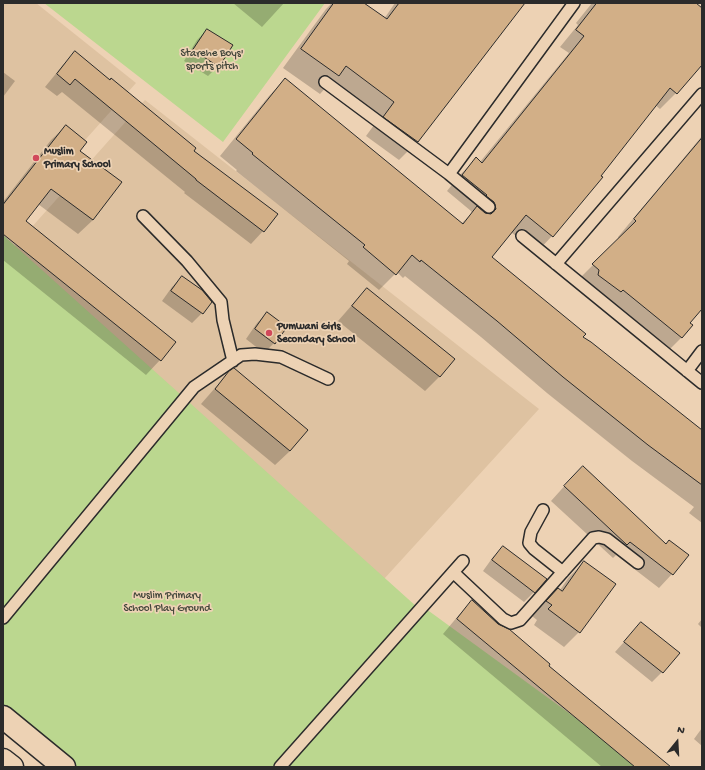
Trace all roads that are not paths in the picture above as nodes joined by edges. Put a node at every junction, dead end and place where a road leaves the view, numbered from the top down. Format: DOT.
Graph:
graph roads {
  1 [pos="574,3"];
  2 [pos="325,82"];
  3 [pos="702,94"];
  4 [pos="449,174"];
  5 [pos="489,207"];
  6 [pos="143,216"];
  7 [pos="522,236"];
  8 [pos="556,264"];
  9 [pos="702,351"];
  10 [pos="233,360"];
  11 [pos="687,371"];
  12 [pos="328,378"];
  13 [pos="702,382"];
  14 [pos="543,510"];
  15 [pos="463,561"];
  16 [pos="638,563"];
  17 [pos="453,572"];
  18 [pos="563,572"];
  19 [pos="3,618"];
  20 [pos="3,717"];
  21 [pos="3,760"];
  22 [pos="12,767"];
  23 [pos="64,767"];
  24 [pos="280,767"];
  1 -- 4 [label="lane"];
  2 -- 4 [label="lane"];
  3 -- 8 [label="lane"];
  4 -- 5 [label="lane"];
  6 -- 10 [label="lane"];
  7 -- 8 [label="lane"];
  8 -- 11 [label="lane"];
  9 -- 11 [label="lane"];
  10 -- 12 [label="lane"];
  10 -- 19 [label="lane"];
  11 -- 13 [label="lane"];
  14 -- 18 [label="lane"];
  15 -- 17 [label="lane"];
  16 -- 18 [label="lane"];
  17 -- 18 [label="lane"];
  17 -- 24 [label="lane"];
  20 -- 23 [label="main road"];
  21 -- 22 [label="main road"];
}
